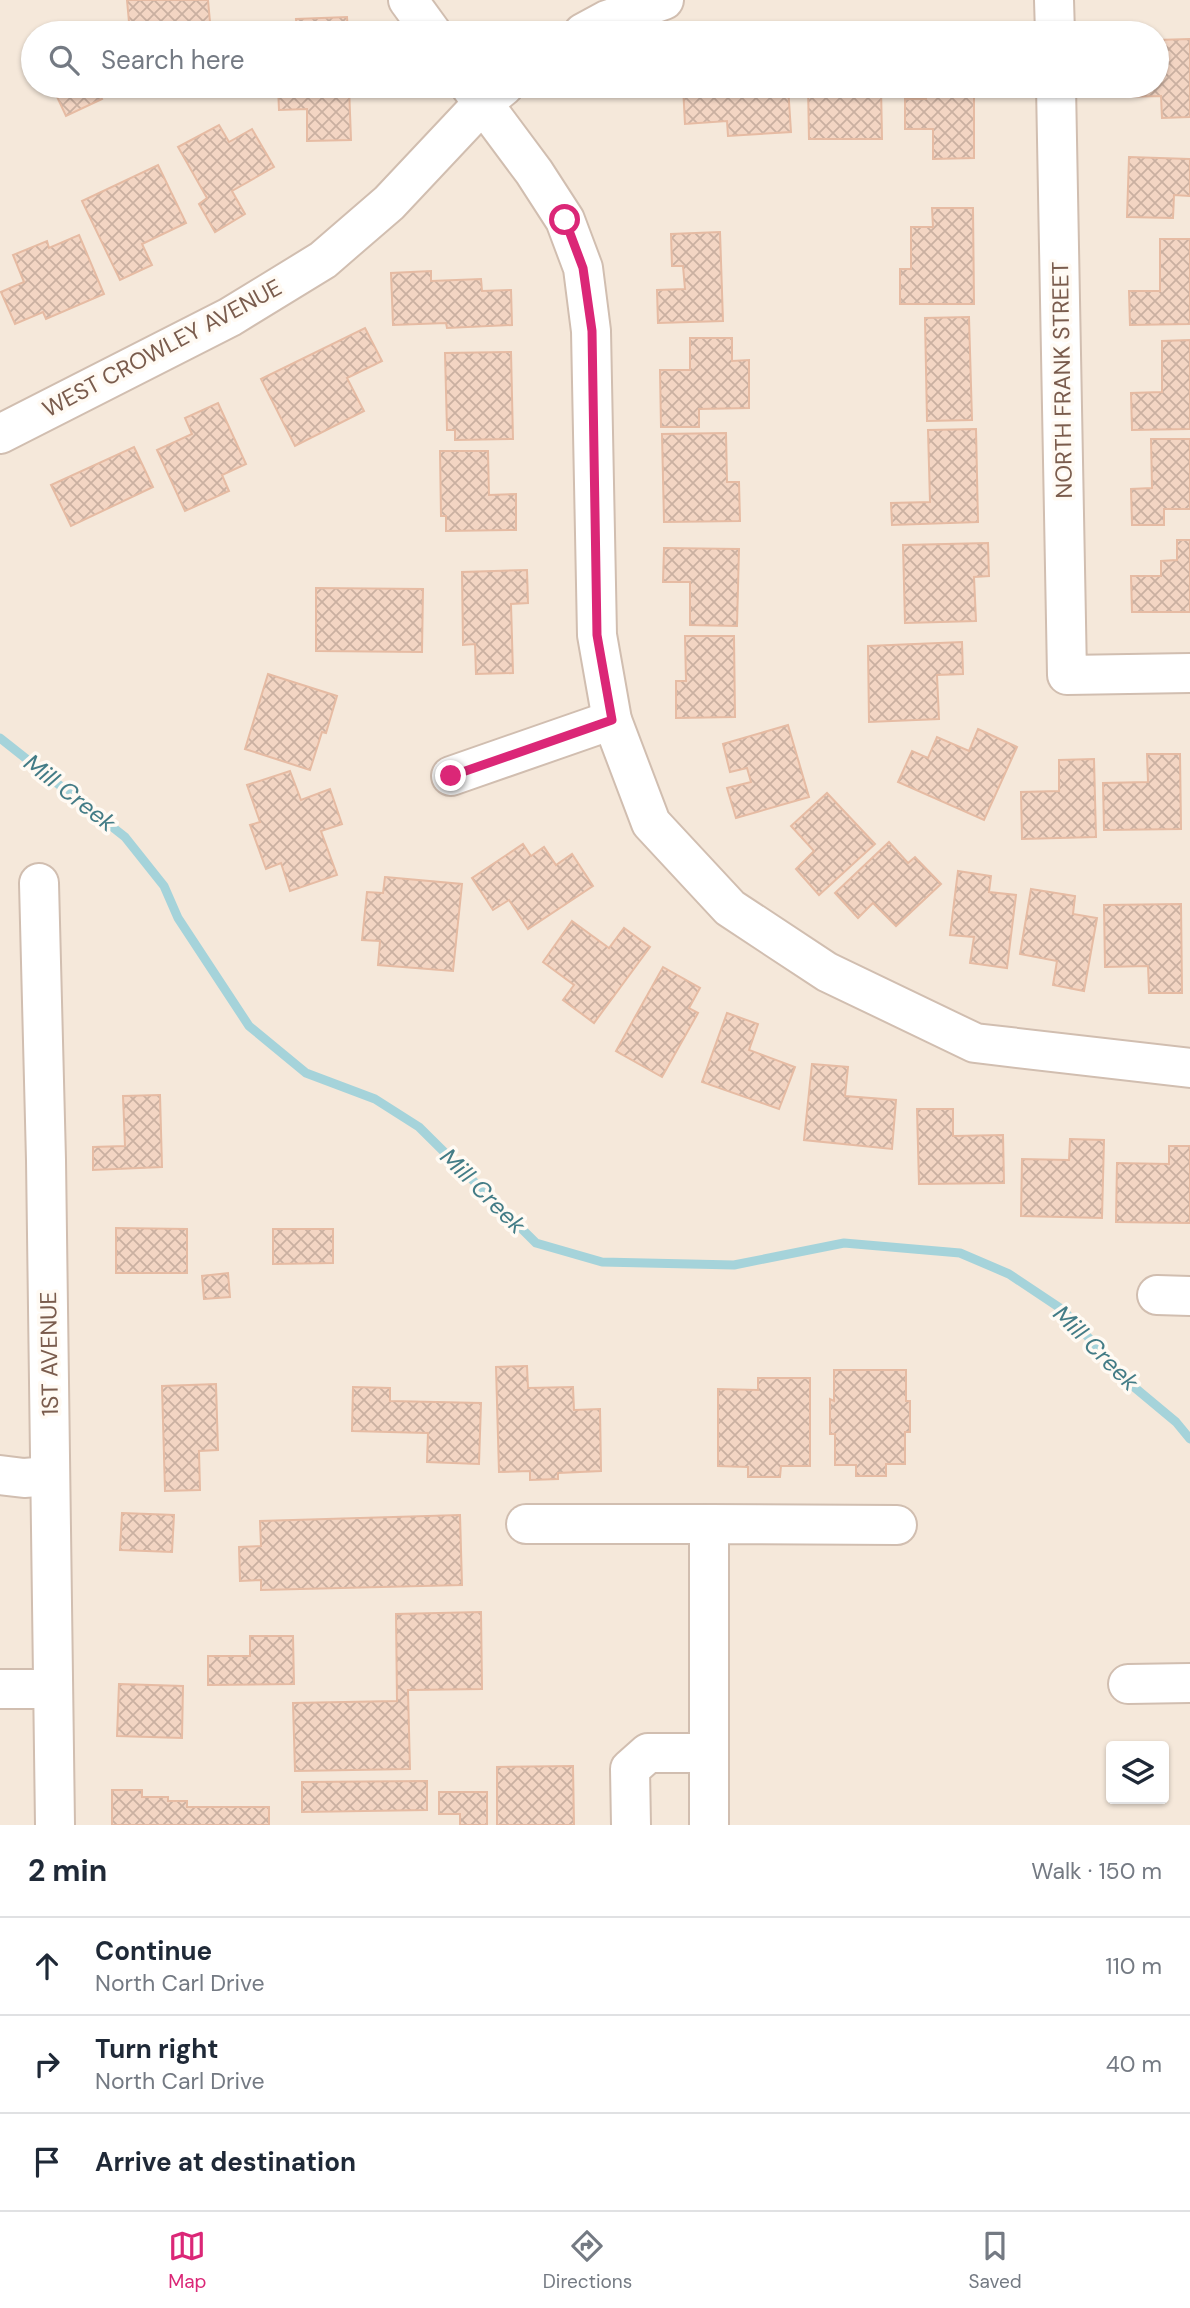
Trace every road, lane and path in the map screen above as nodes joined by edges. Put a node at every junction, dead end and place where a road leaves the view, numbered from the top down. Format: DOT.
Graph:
graph roads {
  1 [pos="408,0"];
  2 [pos="664,0"];
  3 [pos="1055,0"];
  4 [pos="423,21"];
  5 [pos="605,21"];
  6 [pos="1055,21"];
  7 [pos="480,98"];
  8 [pos="490,98"];
  9 [pos="1056,98"];
  10 [pos="0,434"];
  11 [pos="1190,673"];
  12 [pos="612,720"];
  13 [pos="451,776"];
  14 [pos="39,883"];
  15 [pos="1190,1068"];
  16 [pos="0,1475"];
  17 [pos="50,1476"];
  18 [pos="526,1524"];
  19 [pos="709,1524"];
  20 [pos="897,1525"];
  21 [pos="1190,1683"];
  22 [pos="1128,1684"];
  23 [pos="0,1689"];
  24 [pos="53,1689"];
  25 [pos="709,1754"];
  26 [pos="55,1825"];
  27 [pos="631,1825"];
  28 [pos="709,1825"];
  1 -- 4 [label="street"];
  2 -- 5 [label="street"];
  3 -- 6 [label="street"];
  7 -- 10 [label="street, WEST CROWLEY AVENUE"];
  8 -- 12 [label="street"];
  9 -- 11 [label="street, NORTH FRANK STREET"];
  12 -- 13 [label="street"];
  12 -- 15 [label="street"];
  14 -- 17 [label="street, 1ST AVENUE"];
  16 -- 17 [label="street"];
  17 -- 24 [label="street, 1ST AVENUE"];
  18 -- 19 [label="street"];
  19 -- 20 [label="street"];
  19 -- 25 [label="street"];
  21 -- 22 [label="street"];
  23 -- 24 [label="street"];
  24 -- 26 [label="street, 1ST AVENUE"];
  25 -- 27 [label="street"];
  25 -- 28 [label="street"];
}
